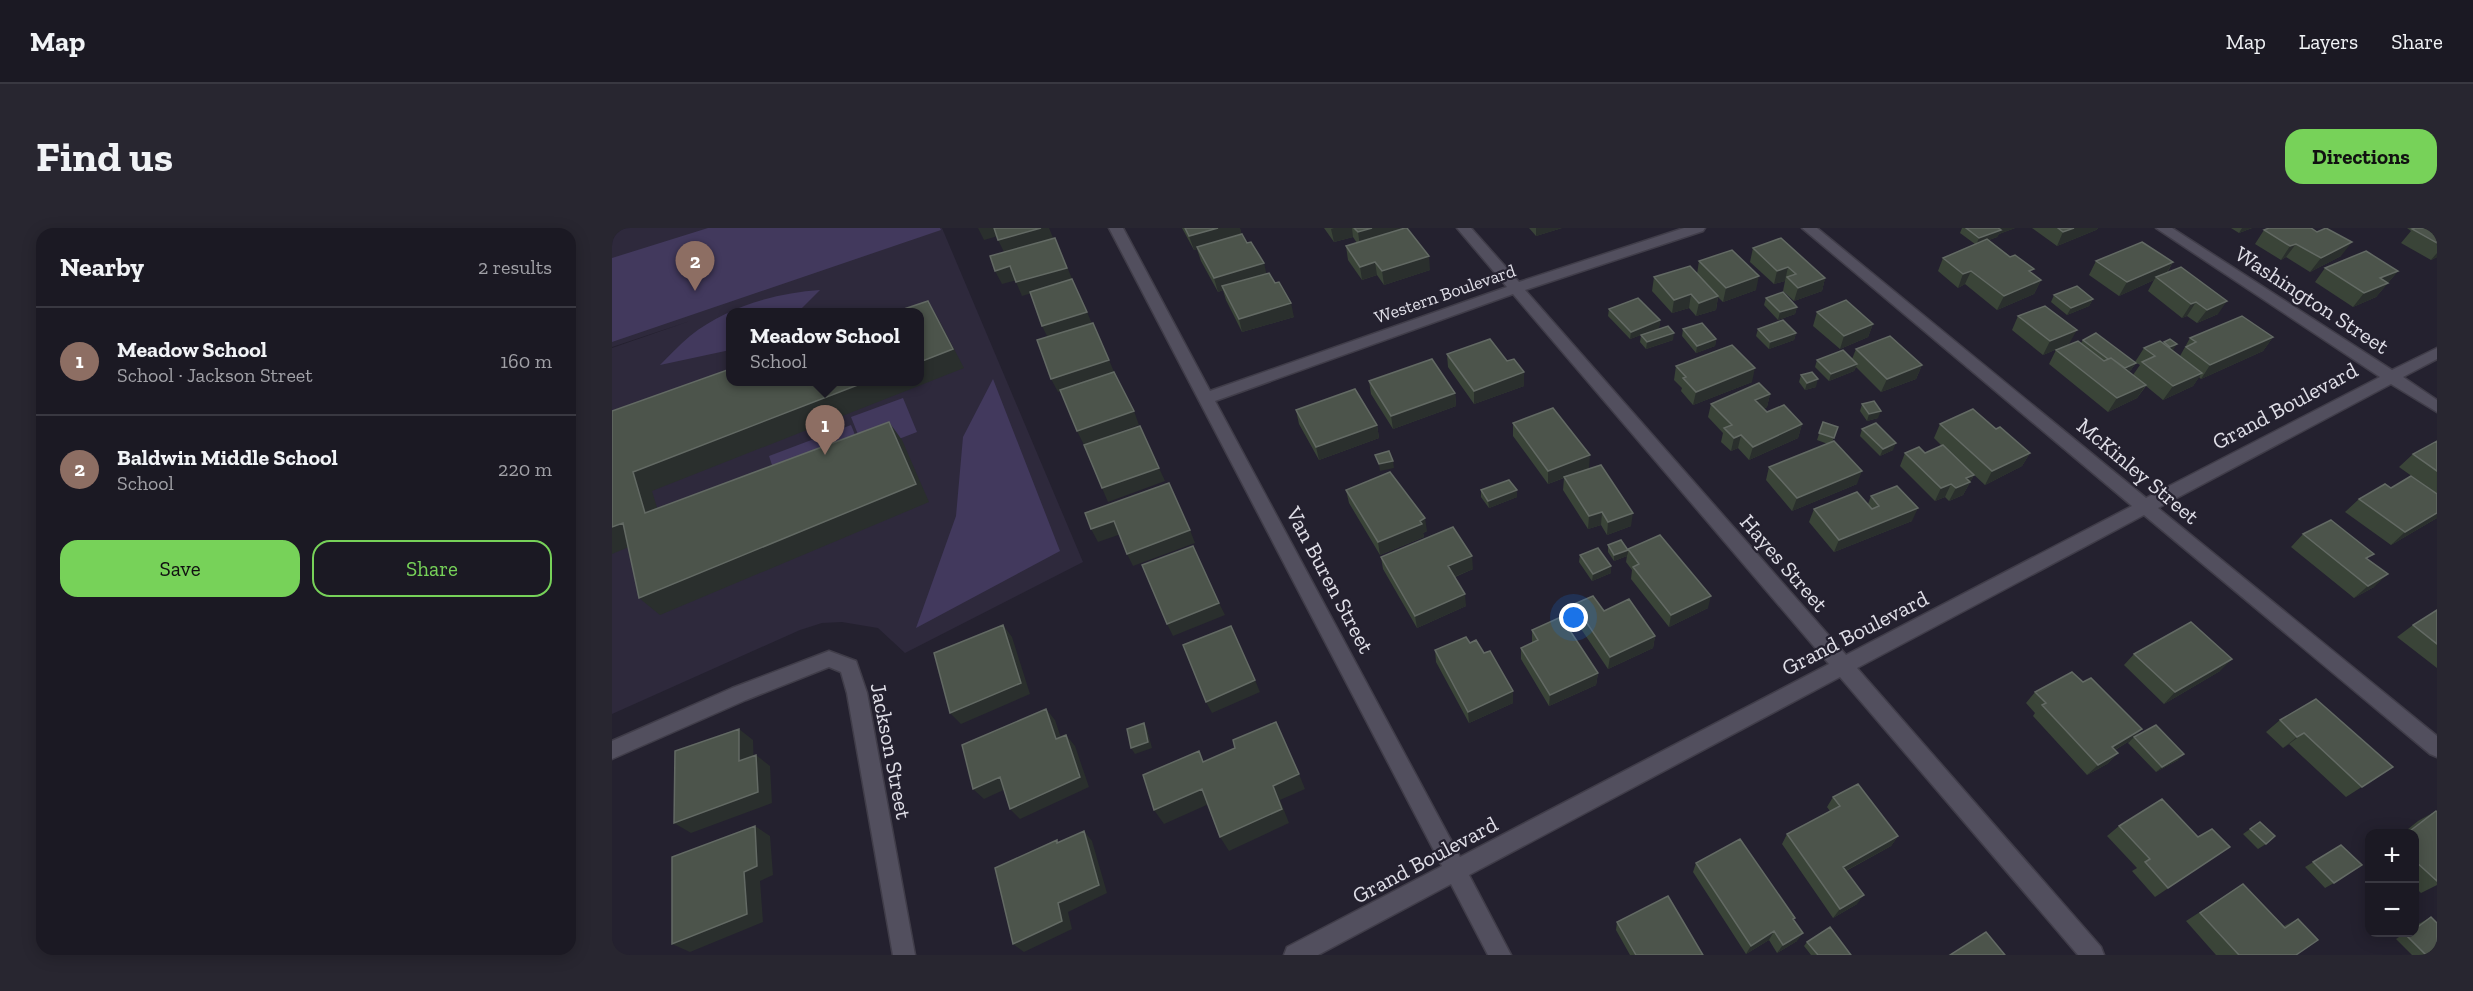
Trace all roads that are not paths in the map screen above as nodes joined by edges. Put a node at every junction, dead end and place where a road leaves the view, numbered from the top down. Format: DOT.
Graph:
graph roads {
  1 [pos="1116,228"];
  2 [pos="1464,228"];
  3 [pos="1698,228"];
  4 [pos="1809,228"];
  5 [pos="2163,228"];
  6 [pos="1517,289"];
  7 [pos="2437,353"];
  8 [pos="2392,377"];
  9 [pos="1206,398"];
  10 [pos="2437,406"];
  11 [pos="2146,506"];
  12 [pos="1842,667"];
  13 [pos="2437,748"];
  14 [pos="612,750"];
  15 [pos="1455,871"];
  16 [pos="903,955"];
  17 [pos="1295,955"];
  18 [pos="1500,955"];
  19 [pos="2093,955"];
  1 -- 9 [label="street, Van Buren Street"];
  2 -- 6 [label="street, Hayes Street"];
  3 -- 6 [label="street, Western Boulevard"];
  4 -- 11 [label="street, McKinley Street"];
  5 -- 8 [label="street, Washington Street"];
  6 -- 9 [label="street, Western Boulevard"];
  6 -- 12 [label="street, Hayes Street"];
  7 -- 8 [label="street, Grand Boulevard"];
  8 -- 10 [label="street, Washington Street"];
  8 -- 11 [label="street, Grand Boulevard"];
  9 -- 15 [label="street, Van Buren Street"];
  11 -- 12 [label="street, Grand Boulevard"];
  11 -- 13 [label="street, McKinley Street"];
  12 -- 15 [label="street, Grand Boulevard"];
  12 -- 19 [label="street, Hayes Street"];
  14 -- 16 [label="street, Jackson Street"];
  15 -- 17 [label="street, Grand Boulevard"];
  15 -- 18 [label="street, Van Buren Street"];
}
